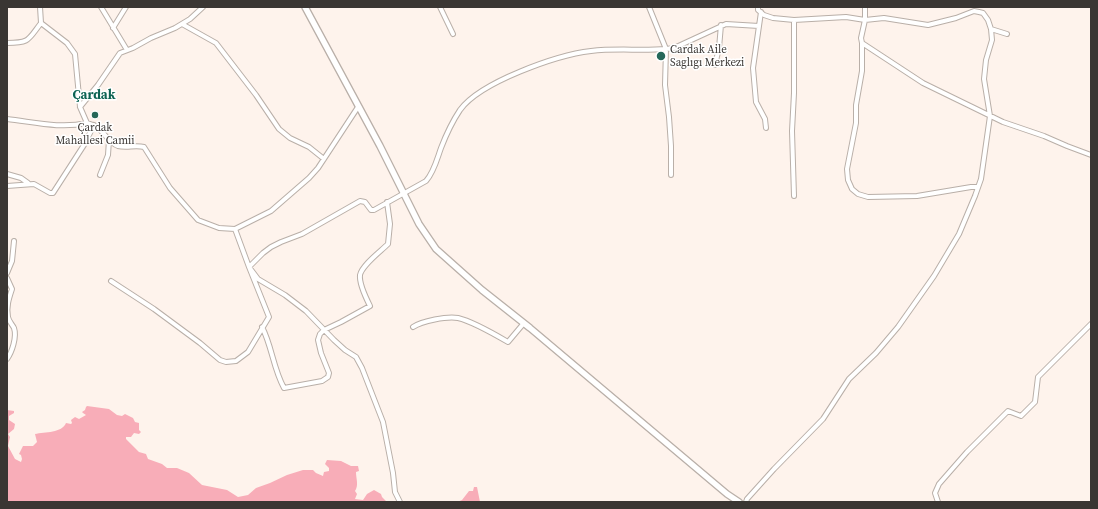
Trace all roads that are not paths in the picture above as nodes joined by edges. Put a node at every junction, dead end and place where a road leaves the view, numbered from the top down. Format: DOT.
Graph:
graph roads {
  1 [pos="40,7"];
  2 [pos="101,7"];
  3 [pos="126,7"];
  4 [pos="203,7"];
  5 [pos="305,7"];
  6 [pos="440,7"];
  7 [pos="649,7"];
  8 [pos="758,7"];
  9 [pos="865,7"];
  10 [pos="980,9"];
  11 [pos="761,12"];
  12 [pos="794,20"];
  13 [pos="865,20"];
  14 [pos="41,24"];
  15 [pos="182,24"];
  16 [pos="721,25"];
  17 [pos="759,26"];
  18 [pos="113,28"];
  19 [pos="991,29"];
  20 [pos="453,34"];
  21 [pos="1007,34"];
  22 [pos="862,43"];
  23 [pos="7,44"];
  24 [pos="666,49"];
  25 [pos="127,50"];
  26 [pos="715,65"];
  27 [pos="80,107"];
  28 [pos="358,107"];
  29 [pos="990,116"];
  30 [pos="7,119"];
  31 [pos="87,123"];
  32 [pos="94,125"];
  33 [pos="766,128"];
  34 [pos="109,139"];
  35 [pos="1091,155"];
  36 [pos="324,159"];
  37 [pos="7,174"];
  38 [pos="100,175"];
  39 [pos="671,175"];
  40 [pos="28,183"];
  41 [pos="7,186"];
  42 [pos="978,187"];
  43 [pos="404,193"];
  44 [pos="794,196"];
  45 [pos="387,202"];
  46 [pos="235,229"];
  47 [pos="14,241"];
  48 [pos="249,267"];
  49 [pos="7,273"];
  50 [pos="7,278"];
  51 [pos="111,281"];
  52 [pos="524,323"];
  53 [pos="1091,324"];
  54 [pos="262,327"];
  55 [pos="413,327"];
  56 [pos="324,330"];
  57 [pos="7,359"];
  58 [pos="400,502"];
  59 [pos="739,502"];
  60 [pos="746,502"];
  61 [pos="938,502"];
  1 -- 14 [label="street"];
  2 -- 18 [label="street"];
  3 -- 18 [label="street"];
  4 -- 15 [label="street"];
  5 -- 28 [label="main road"];
  6 -- 20 [label="street"];
  7 -- 24 [label="street"];
  8 -- 11 [label="street"];
  9 -- 13 [label="street"];
  10 -- 13 [label="street"];
  10 -- 19 [label="street"];
  11 -- 12 [label="street"];
  11 -- 17 [label="street"];
  12 -- 13 [label="street"];
  12 -- 44 [label="street"];
  13 -- 22 [label="street"];
  14 -- 23 [label="street"];
  14 -- 27 [label="street"];
  15 -- 25 [label="street"];
  15 -- 36 [label="street"];
  16 -- 17 [label="street"];
  16 -- 24 [label="street"];
  16 -- 26 [label="street"];
  17 -- 33 [label="street"];
  18 -- 25 [label="street"];
  19 -- 21 [label="street"];
  19 -- 29 [label="street"];
  22 -- 29 [label="street"];
  22 -- 42 [label="street"];
  24 -- 39 [label="street"];
  24 -- 43 [label="street"];
  25 -- 27 [label="street"];
  27 -- 31 [label="street"];
  28 -- 36 [label="street"];
  28 -- 43 [label="main road"];
  29 -- 35 [label="street"];
  29 -- 42 [label="street"];
  30 -- 31 [label="street"];
  31 -- 32 [label="street"];
  32 -- 34 [label="street"];
  32 -- 40 [label="street"];
  34 -- 38 [label="street"];
  34 -- 46 [label="street"];
  36 -- 46 [label="street"];
  37 -- 40 [label="street"];
  40 -- 41 [label="street"];
  42 -- 60 [label="street"];
  43 -- 45 [label="street"];
  43 -- 52 [label="main road"];
  45 -- 48 [label="street"];
  45 -- 56 [label="street"];
  46 -- 48 [label="street"];
  47 -- 49 [label="street"];
  48 -- 54 [label="street"];
  48 -- 56 [label="street"];
  50 -- 57 [label="street"];
  51 -- 54 [label="street"];
  52 -- 55 [label="street"];
  52 -- 59 [label="main road"];
  53 -- 61 [label="street"];
  54 -- 56 [label="street"];
  56 -- 58 [label="street"];
}
